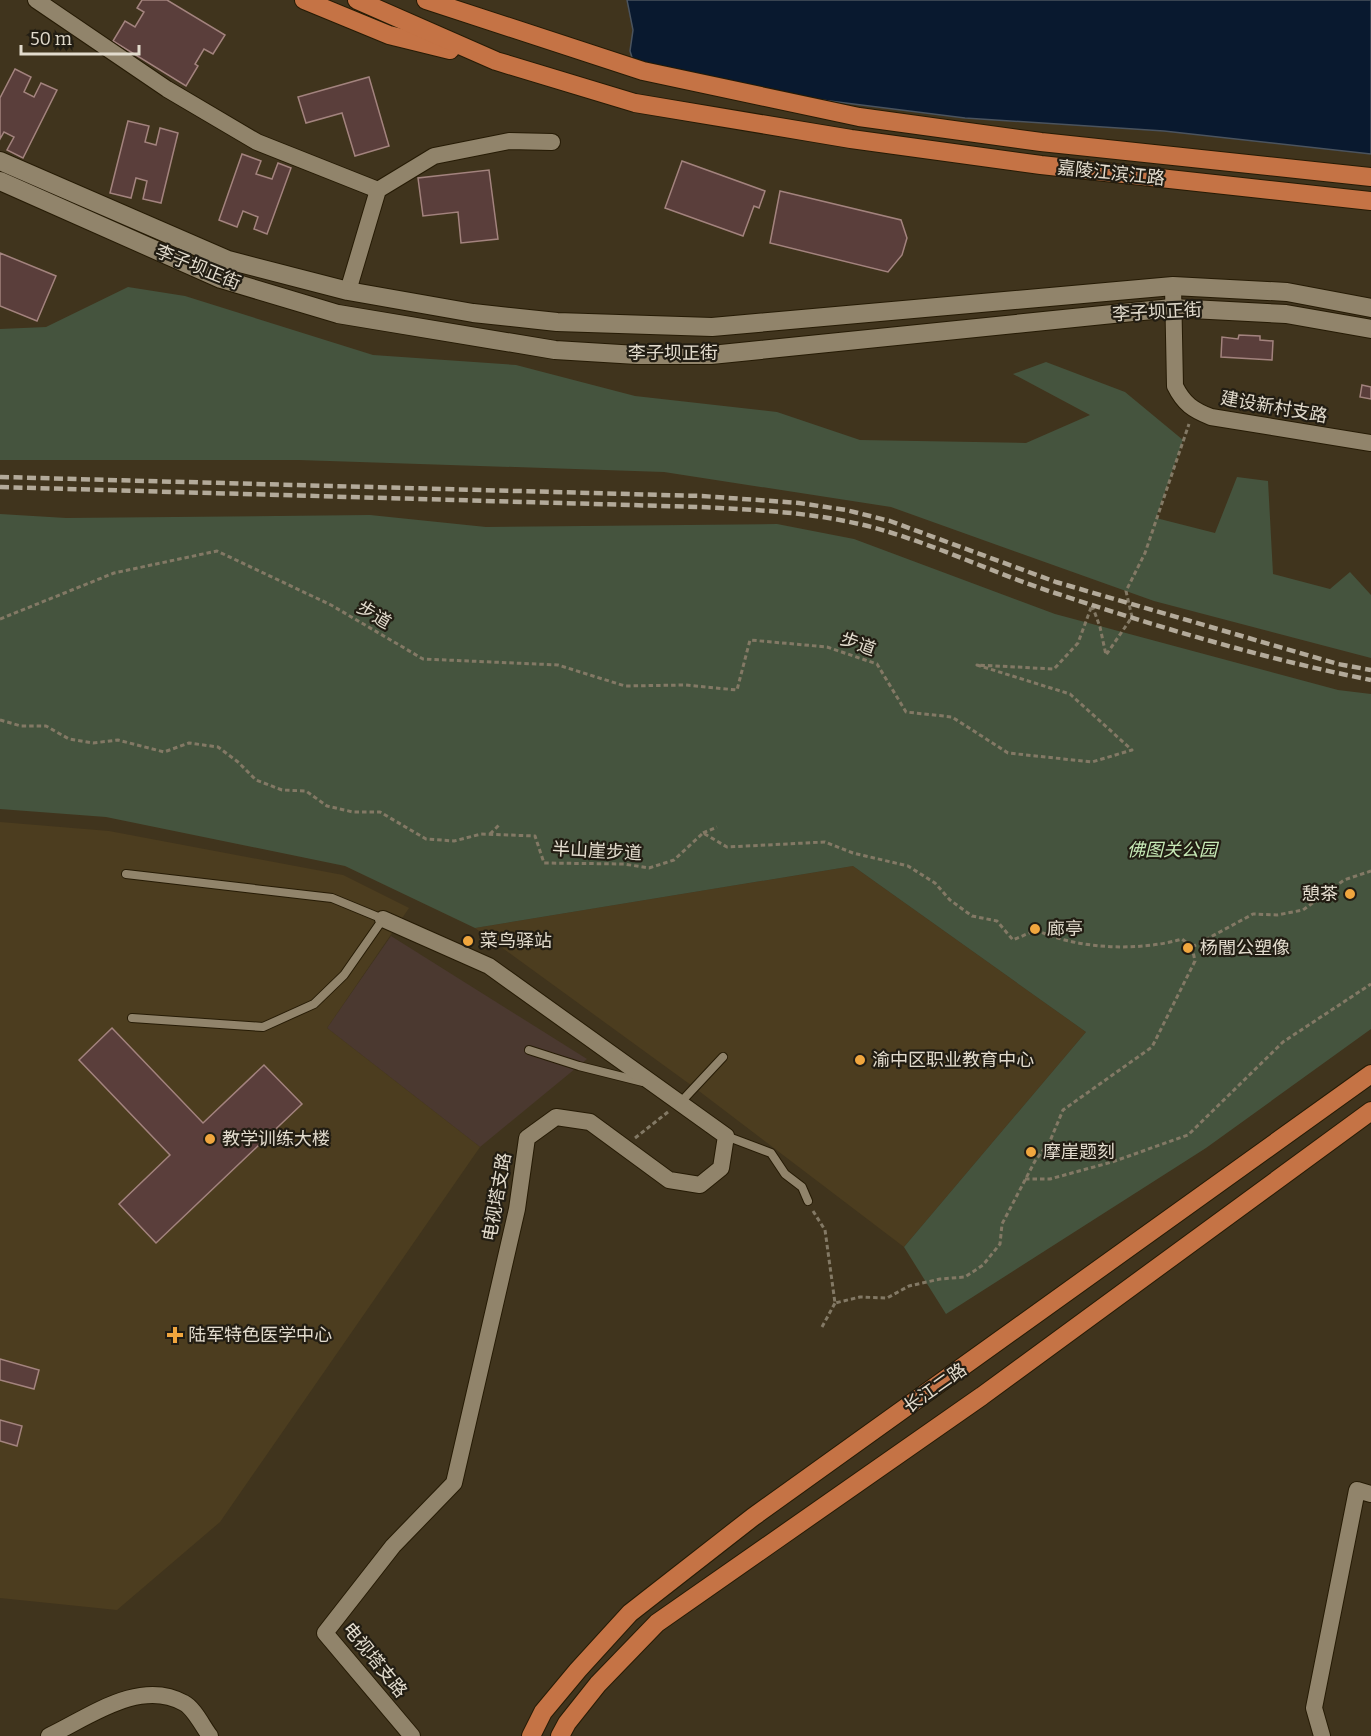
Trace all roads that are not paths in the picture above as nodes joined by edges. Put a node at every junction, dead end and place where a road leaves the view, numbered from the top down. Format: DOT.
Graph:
graph roads {
  1 [pos="36,0"];
  2 [pos="304,0"];
  3 [pos="357,0"];
  4 [pos="426,0"];
  5 [pos="496,62"];
  6 [pos="552,142"];
  7 [pos="0,161"];
  8 [pos="1371,177"];
  9 [pos="0,181"];
  10 [pos="378,190"];
  11 [pos="1371,201"];
  12 [pos="1173,286"];
  13 [pos="348,291"];
  14 [pos="1173,308"];
  15 [pos="1371,308"];
  16 [pos="1371,329"];
  17 [pos="1371,443"];
  18 [pos="126,874"];
  19 [pos="383,919"];
  20 [pos="132,1018"];
  21 [pos="529,1050"];
  22 [pos="723,1057"];
  23 [pos="1371,1074"];
  24 [pos="655,1085"];
  25 [pos="680,1103"];
  26 [pos="1371,1111"];
  27 [pos="726,1136"];
  28 [pos="808,1201"];
  29 [pos="1371,1494"];
  30 [pos="49,1736"];
  31 [pos="210,1736"];
  32 [pos="412,1736"];
  33 [pos="531,1736"];
  34 [pos="560,1736"];
  35 [pos="1322,1736"];
  1 -- 10 [label="street"];
  2 -- 5 [label="main road"];
  3 -- 5 [label="main road"];
  4 -- 8 [label="main road, 嘉陵江滨江路"];
  5 -- 11 [label="main road, 嘉陵江滨江路"];
  6 -- 10 [label="street"];
  7 -- 13 [label="main road, 李子坝正街"];
  9 -- 14 [label="main road, 李子坝正街"];
  10 -- 13 [label="street"];
  12 -- 13 [label="main road, 李子坝正街"];
  12 -- 14 [label="street, 建设新村支路"];
  12 -- 15 [label="main road, 李子坝正街"];
  14 -- 16 [label="main road, 李子坝正街"];
  14 -- 17 [label="street, 建设新村支路"];
  18 -- 19 [label="lane"];
  19 -- 20 [label="lane"];
  19 -- 24 [label="street"];
  21 -- 24 [label="lane"];
  22 -- 25 [label="lane"];
  23 -- 33 [label="main road, 长江二路"];
  24 -- 25 [label="street"];
  25 -- 27 [label="street"];
  26 -- 34 [label="main road, 长江二路"];
  27 -- 28 [label="lane"];
  27 -- 32 [label="street, 电视塔支路"];
  29 -- 35 [label="street"];
  30 -- 31 [label="street"];
}
